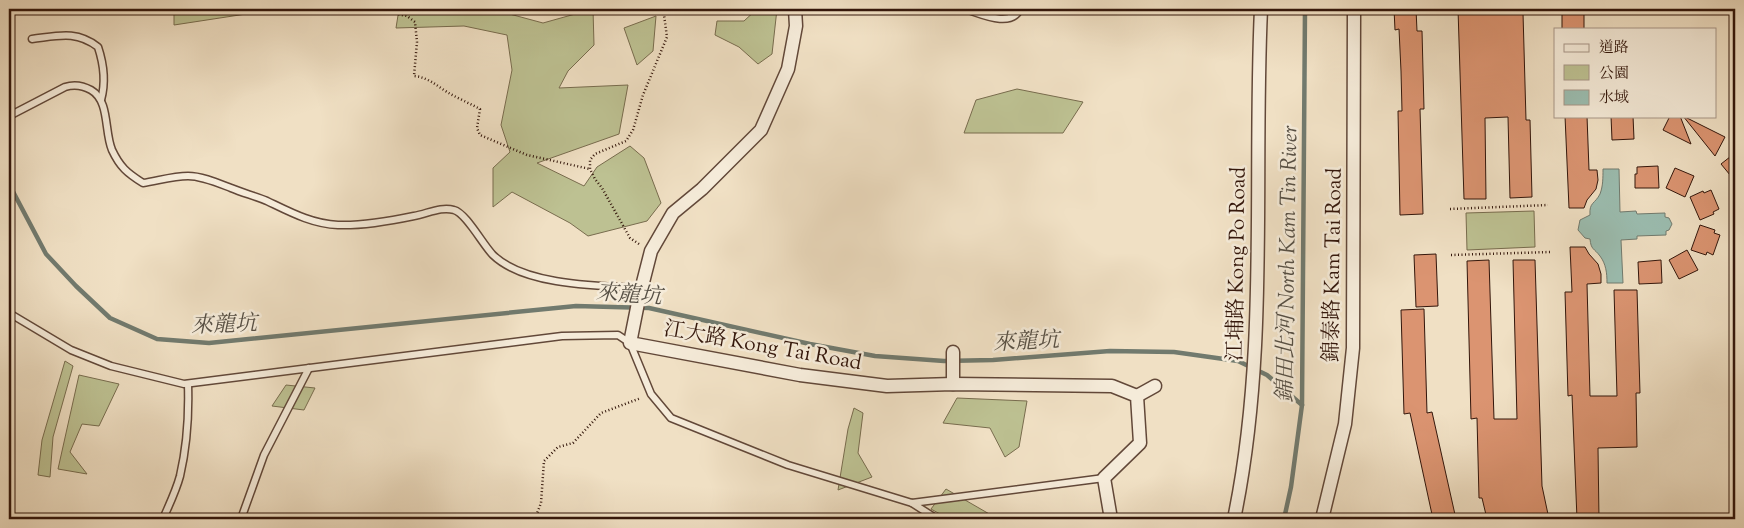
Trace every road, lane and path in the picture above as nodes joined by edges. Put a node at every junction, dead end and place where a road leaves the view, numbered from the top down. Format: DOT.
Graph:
graph roads {
  1 [pos="371,9"];
  2 [pos="658,9"];
  3 [pos="796,9"];
  4 [pos="803,9"];
  5 [pos="965,9"];
  6 [pos="1020,9"];
  7 [pos="1261,9"];
  8 [pos="1354,9"];
  9 [pos="796,26"];
  10 [pos="32,39"];
  11 [pos="101,100"];
  12 [pos="9,114"];
  13 [pos="590,169"];
  14 [pos="1548,205"];
  15 [pos="1450,209"];
  16 [pos="651,251"];
  17 [pos="1550,252"];
  18 [pos="1452,255"];
  19 [pos="641,293"];
  20 [pos="9,313"];
  21 [pos="630,343"];
  22 [pos="953,352"];
  23 [pos="309,368"];
  24 [pos="188,384"];
  25 [pos="953,384"];
  26 [pos="1155,386"];
  27 [pos="651,394"];
  28 [pos="1137,396"];
  29 [pos="1104,478"];
  30 [pos="912,503"];
  31 [pos="163,519"];
  32 [pos="241,519"];
  33 [pos="536,519"];
  34 [pos="937,519"];
  35 [pos="1112,519"];
  36 [pos="1234,519"];
  37 [pos="1322,519"];
  1 -- 13 [label="path"];
  2 -- 13 [label="path"];
  3 -- 9 [label="street, 江大路 Kong Tai Road"];
  4 -- 9 [label="lane"];
  5 -- 6 [label="lane"];
  7 -- 36 [label="street, 江埔路 Kong Po Road"];
  8 -- 37 [label="street, 錦泰路 Kam Tai Road"];
  9 -- 16 [label="street, 江大路 Kong Tai Road"];
  10 -- 11 [label="lane"];
  11 -- 12 [label="lane"];
  11 -- 19 [label="lane"];
  13 -- 16 [label="path"];
  14 -- 15 [label="path"];
  16 -- 19 [label="street, 江大路 Kong Tai Road"];
  17 -- 18 [label="path"];
  19 -- 21 [label="street, 江大路 Kong Tai Road"];
  20 -- 24 [label="lane"];
  21 -- 23 [label="lane"];
  21 -- 25 [label="street, 江大路 Kong Tai Road"];
  21 -- 27 [label="lane"];
  22 -- 25 [label="street"];
  23 -- 24 [label="lane"];
  23 -- 32 [label="lane"];
  24 -- 31 [label="lane"];
  25 -- 28 [label="street, 江大路 Kong Tai Road"];
  26 -- 28 [label="street"];
  27 -- 30 [label="lane"];
  27 -- 33 [label="path"];
  28 -- 29 [label="street"];
  29 -- 30 [label="lane"];
  29 -- 35 [label="street"];
  30 -- 34 [label="lane"];
}
